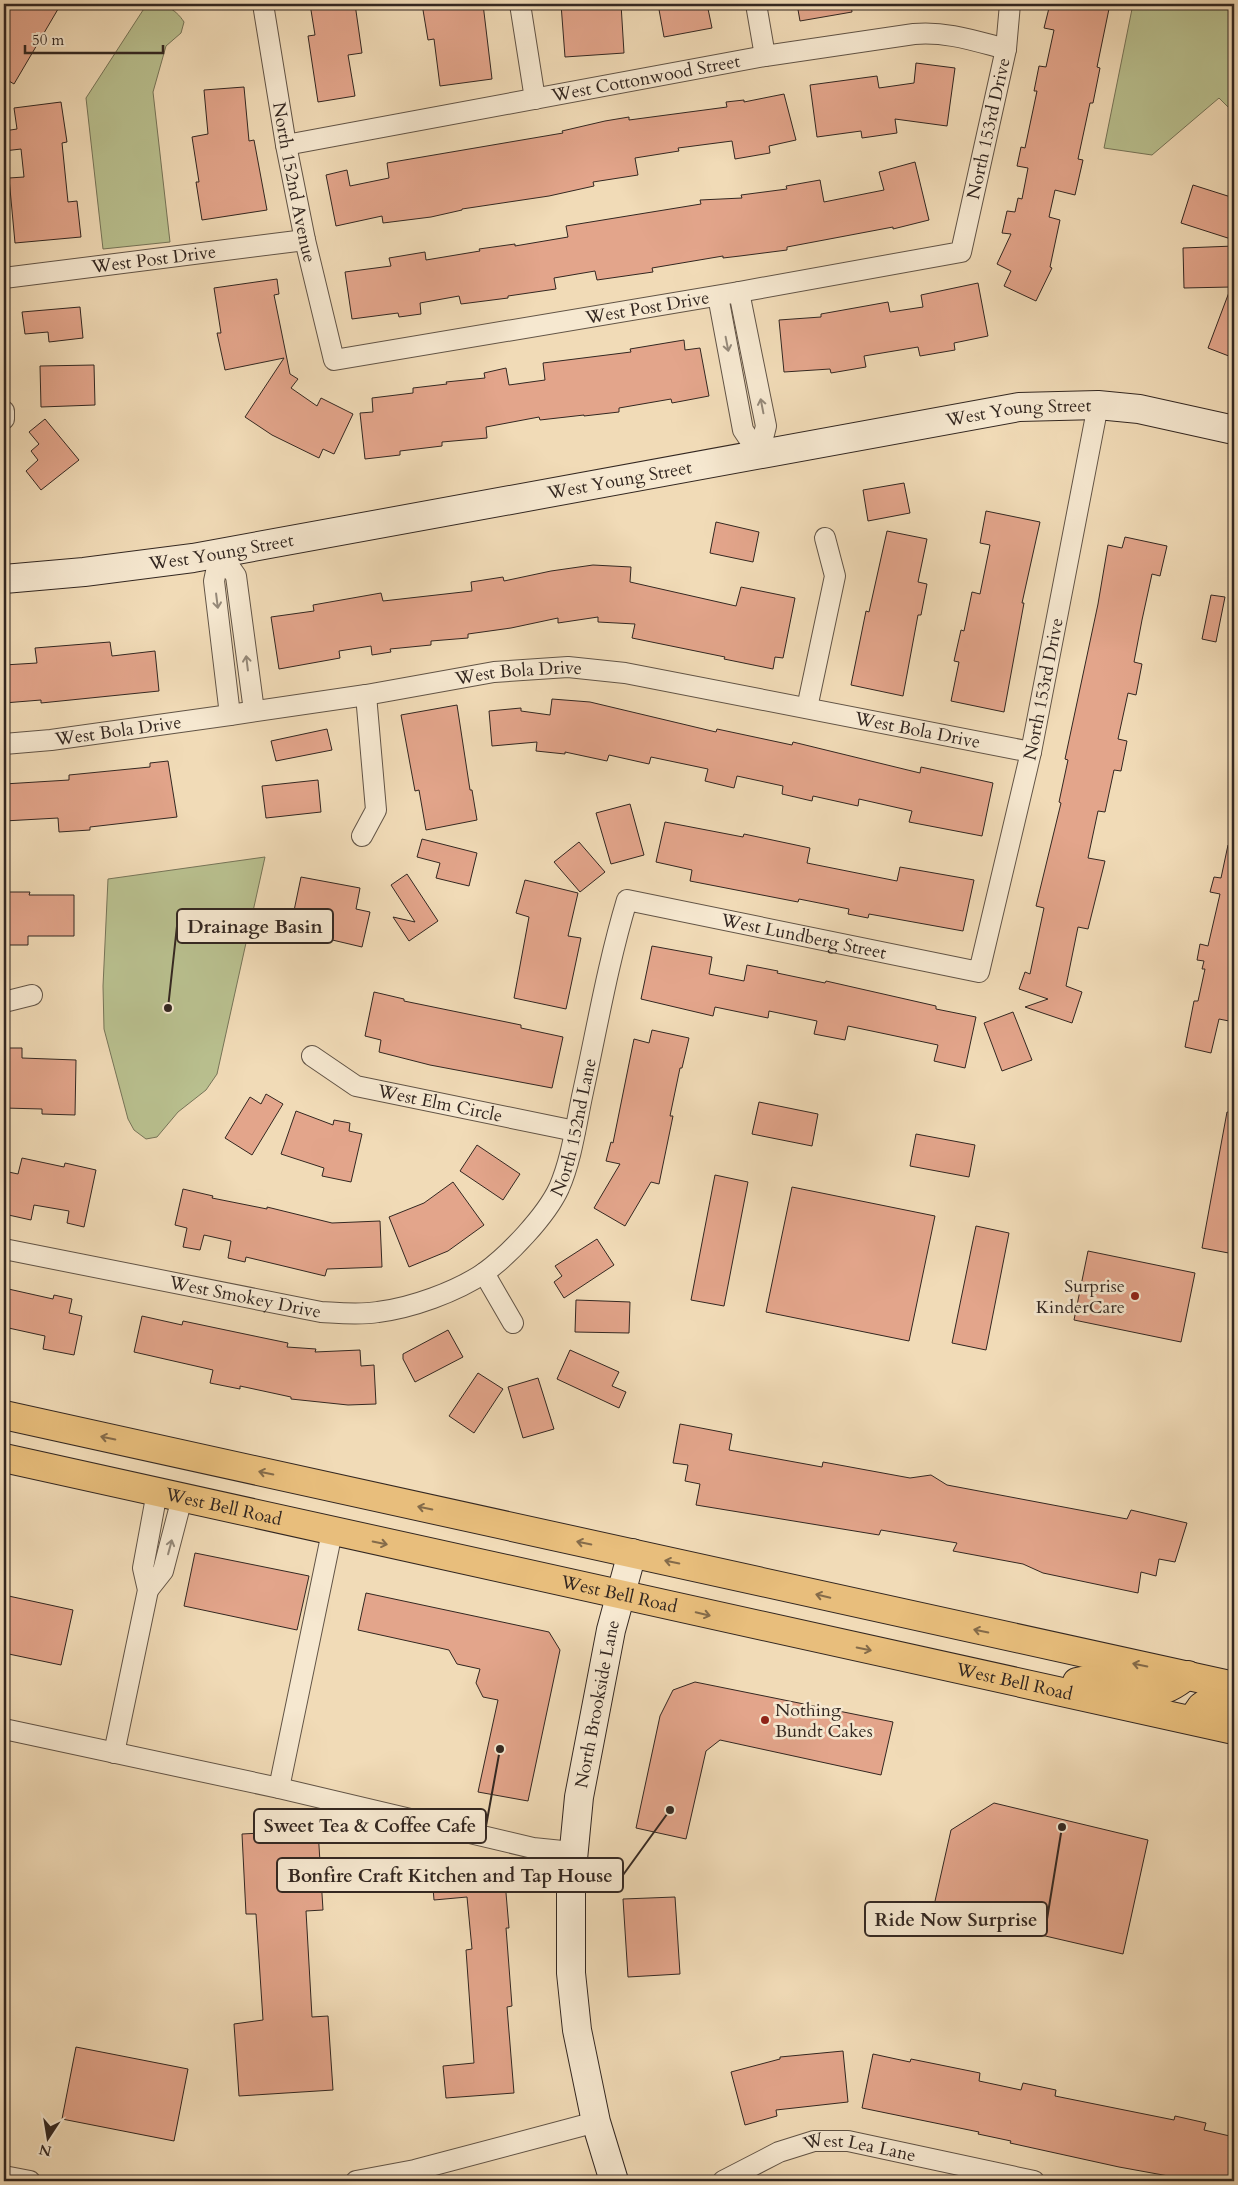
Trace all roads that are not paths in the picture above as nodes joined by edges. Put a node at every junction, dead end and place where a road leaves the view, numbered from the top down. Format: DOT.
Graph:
graph roads {
  1 [pos="264,4"];
  2 [pos="520,4"];
  3 [pos="756,4"];
  4 [pos="1010,4"];
  5 [pos="1006,48"];
  6 [pos="765,56"];
  7 [pos="535,99"];
  8 [pos="286,145"];
  9 [pos="305,240"];
  10 [pos="961,252"];
  11 [pos="4,278"];
  12 [pos="739,292"];
  13 [pos="718,296"];
  14 [pos="334,360"];
  15 [pos="1098,405"];
  16 [pos="1234,430"];
  17 [pos="760,454"];
  18 [pos="825,538"];
  19 [pos="220,553"];
  20 [pos="4,579"];
  21 [pos="366,695"];
  22 [pos="807,708"];
  23 [pos="254,711"];
  24 [pos="230,715"];
  25 [pos="4,744"];
  26 [pos="1031,752"];
  27 [pos="362,836"];
  28 [pos="627,900"];
  29 [pos="979,972"];
  30 [pos="32,995"];
  31 [pos="4,1002"];
  32 [pos="312,1056"];
  33 [pos="575,1131"];
  34 [pos="4,1248"];
  35 [pos="484,1273"];
  36 [pos="513,1323"];
  37 [pos="4,1415"];
  38 [pos="4,1458"];
  39 [pos="170,1495"];
  40 [pos="332,1532"];
  41 [pos="632,1553"];
  42 [pos="622,1595"];
  43 [pos="1188,1675"];
  44 [pos="1234,1686"];
  45 [pos="1061,1691"];
  46 [pos="1234,1706"];
  47 [pos="1192,1720"];
  48 [pos="4,1729"];
  49 [pos="1234,1730"];
  50 [pos="114,1753"];
  51 [pos="279,1788"];
  52 [pos="572,1852"];
  53 [pos="596,2122"];
  54 [pos="973,2175"];
  55 [pos="4,2176"];
  56 [pos="30,2181"];
  57 [pos="356,2181"];
  58 [pos="614,2181"];
  59 [pos="723,2181"];
  60 [pos="1034,2181"];
  1 -- 8 [label="street, North 152nd Avenue"];
  2 -- 7 [label="street"];
  3 -- 6 [label="street"];
  4 -- 5 [label="street, North 153rd Drive"];
  5 -- 6 [label="street, West Cottonwood Street"];
  5 -- 10 [label="street, North 153rd Drive"];
  6 -- 7 [label="street, West Cottonwood Street"];
  7 -- 8 [label="street, West Cottonwood Street"];
  8 -- 9 [label="street, North 152nd Avenue"];
  9 -- 11 [label="street, West Post Drive"];
  9 -- 14 [label="street, North 152nd Avenue"];
  10 -- 12 [label="street, West Post Drive"];
  12 -- 13 [label="street, West Post Drive"];
  17 -- 12 [label="street, one-way"];
  13 -- 14 [label="street, West Post Drive"];
  13 -- 17 [label="street, one-way"];
  15 -- 16 [label="street, West Young Street"];
  15 -- 17 [label="street, West Young Street"];
  15 -- 26 [label="street, North 153rd Drive"];
  17 -- 19 [label="street, West Young Street"];
  18 -- 22 [label="street"];
  19 -- 20 [label="street, West Young Street"];
  23 -- 19 [label="street, one-way"];
  19 -- 24 [label="street, one-way"];
  21 -- 22 [label="street, West Bola Drive"];
  21 -- 23 [label="street, West Bola Drive"];
  21 -- 27 [label="street"];
  22 -- 26 [label="street, West Bola Drive"];
  23 -- 24 [label="street, West Bola Drive"];
  24 -- 25 [label="street, West Bola Drive"];
  26 -- 29 [label="street, North 153rd Drive"];
  28 -- 29 [label="street, West Lundberg Street"];
  28 -- 33 [label="street, North 152nd Lane"];
  30 -- 31 [label="street"];
  32 -- 33 [label="street, West Elm Circle"];
  33 -- 35 [label="street, North 152nd Lane"];
  34 -- 35 [label="street, West Smokey Drive"];
  35 -- 36 [label="street"];
  41 -- 37 [label="main road, one-way"];
  38 -- 39 [label="main road, West Bell Road"];
  39 -- 40 [label="main road, West Bell Road"];
  39 -- 50 [label="street"];
  40 -- 42 [label="main road, West Bell Road, one-way"];
  40 -- 51 [label="street"];
  41 -- 42 [label="street, North Brookside Lane"];
  43 -- 41 [label="main road, one-way"];
  42 -- 45 [label="main road, West Bell Road, one-way"];
  42 -- 52 [label="street, North Brookside Lane"];
  43 -- 44 [label="main road"];
  43 -- 45 [label="main road"];
  45 -- 47 [label="main road, West Bell Road"];
  46 -- 47 [label="main road"];
  47 -- 49 [label="main road, West Bell Road"];
  48 -- 50 [label="street"];
  50 -- 51 [label="street"];
  51 -- 52 [label="street"];
  52 -- 53 [label="street, North Brookside Lane"];
  53 -- 57 [label="street"];
  53 -- 58 [label="street, North Brookside Lane"];
  54 -- 59 [label="street, West Lea Lane"];
  54 -- 60 [label="street, West Lea Lane"];
  55 -- 56 [label="street"];
}
